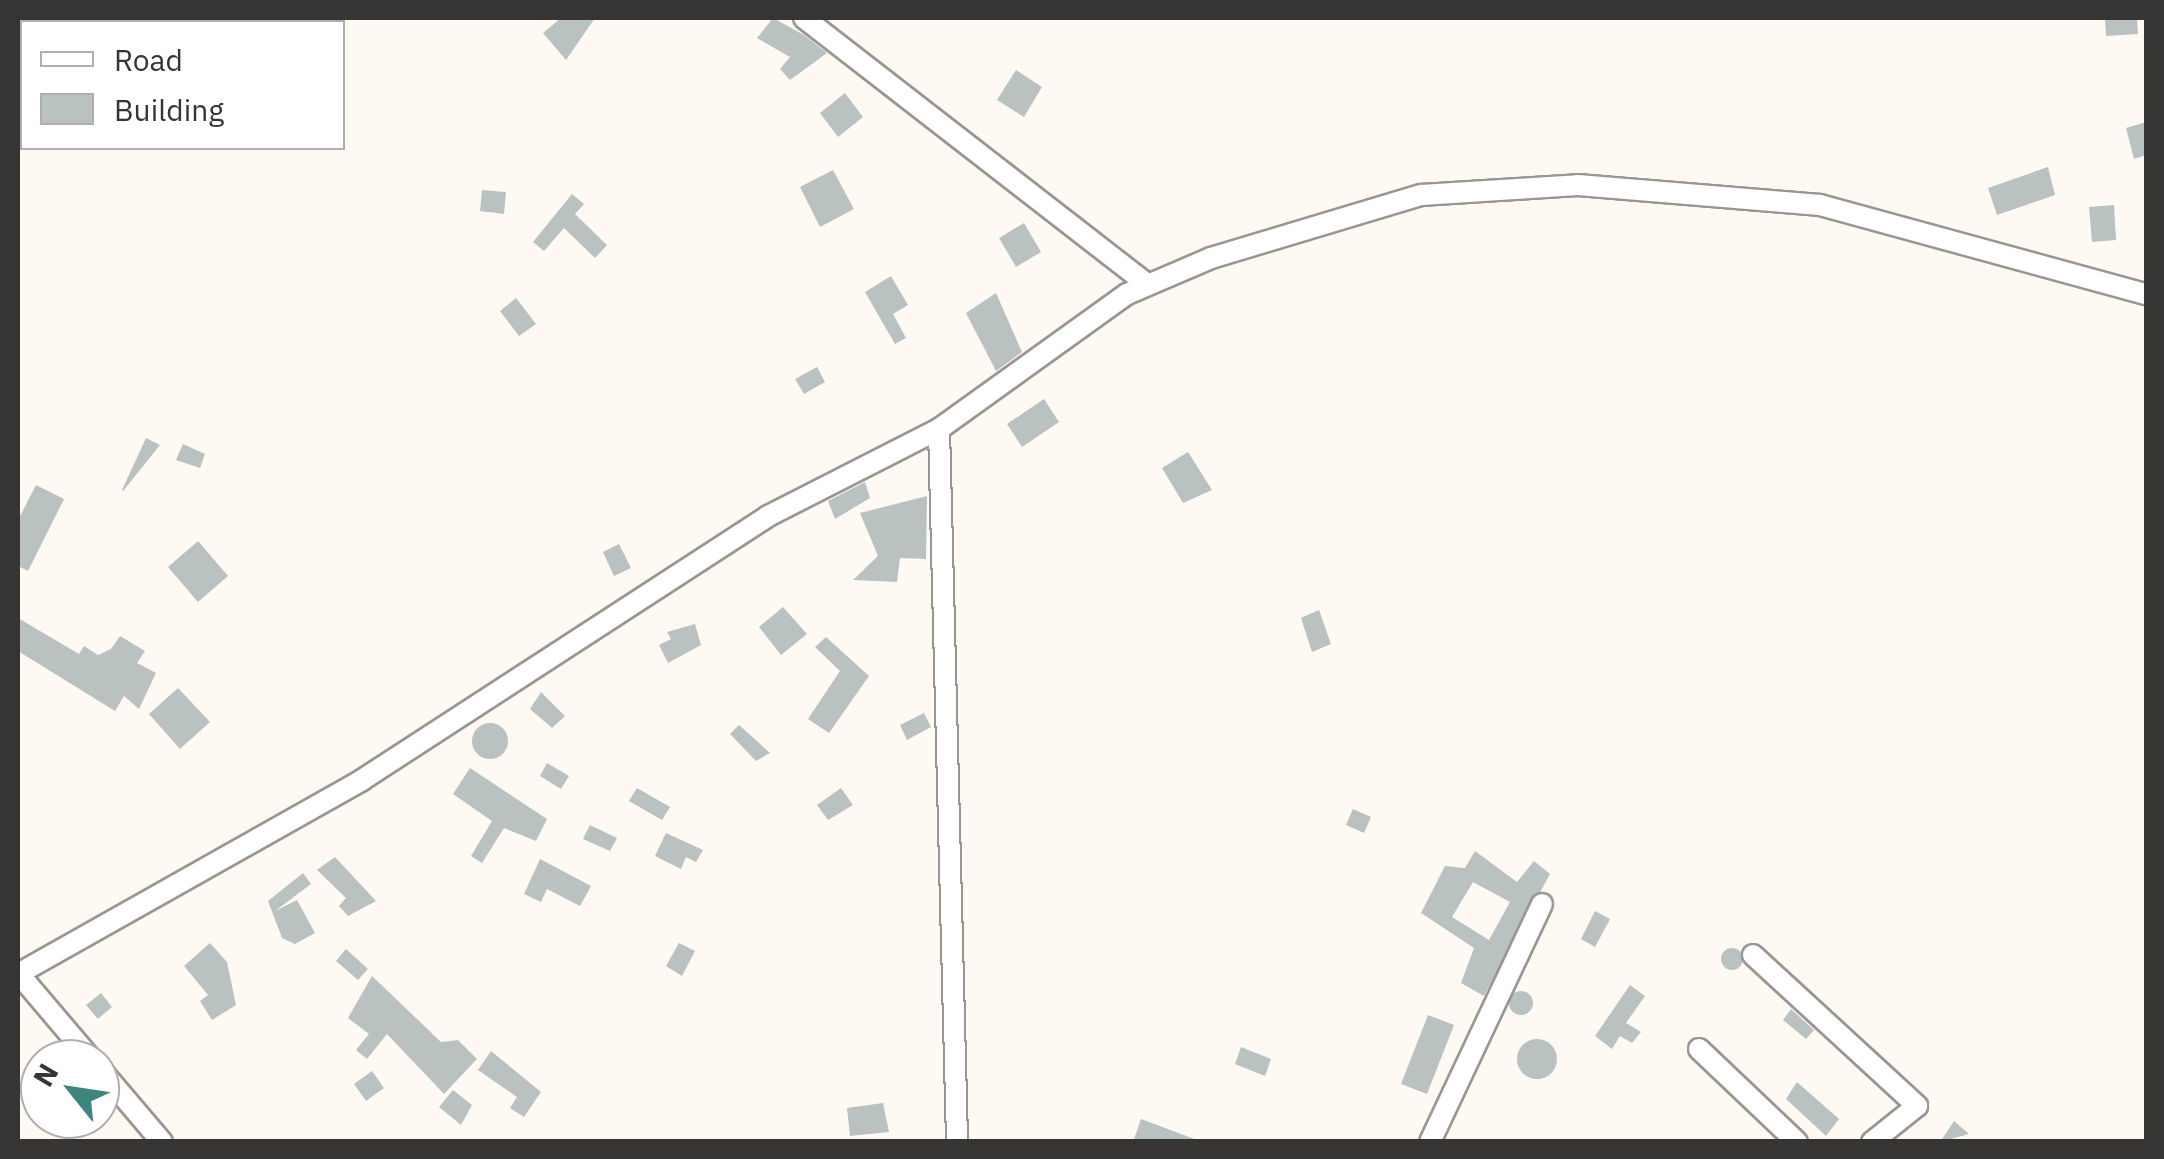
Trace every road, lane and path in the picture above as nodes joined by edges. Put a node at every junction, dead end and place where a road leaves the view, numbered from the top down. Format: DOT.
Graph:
graph roads {
  1 [pos="804,18"];
  2 [pos="1147,284"];
  3 [pos="2146,294"];
  4 [pos="939,429"];
  5 [pos="1542,904"];
  6 [pos="1752,954"];
  7 [pos="18,974"];
  8 [pos="74,1039"];
  9 [pos="1699,1049"];
  10 [pos="120,1093"];
  11 [pos="162,1142"];
  12 [pos="957,1142"];
  13 [pos="1430,1142"];
  14 [pos="1797,1142"];
  15 [pos="1872,1142"];
  1 -- 2 [label="street"];
  2 -- 3 [label="street"];
  2 -- 4 [label="street"];
  4 -- 7 [label="street"];
  4 -- 12 [label="street"];
  5 -- 13 [label="street"];
  6 -- 15 [label="street"];
  7 -- 8 [label="street"];
  9 -- 14 [label="street"];
  10 -- 11 [label="street"];
}
